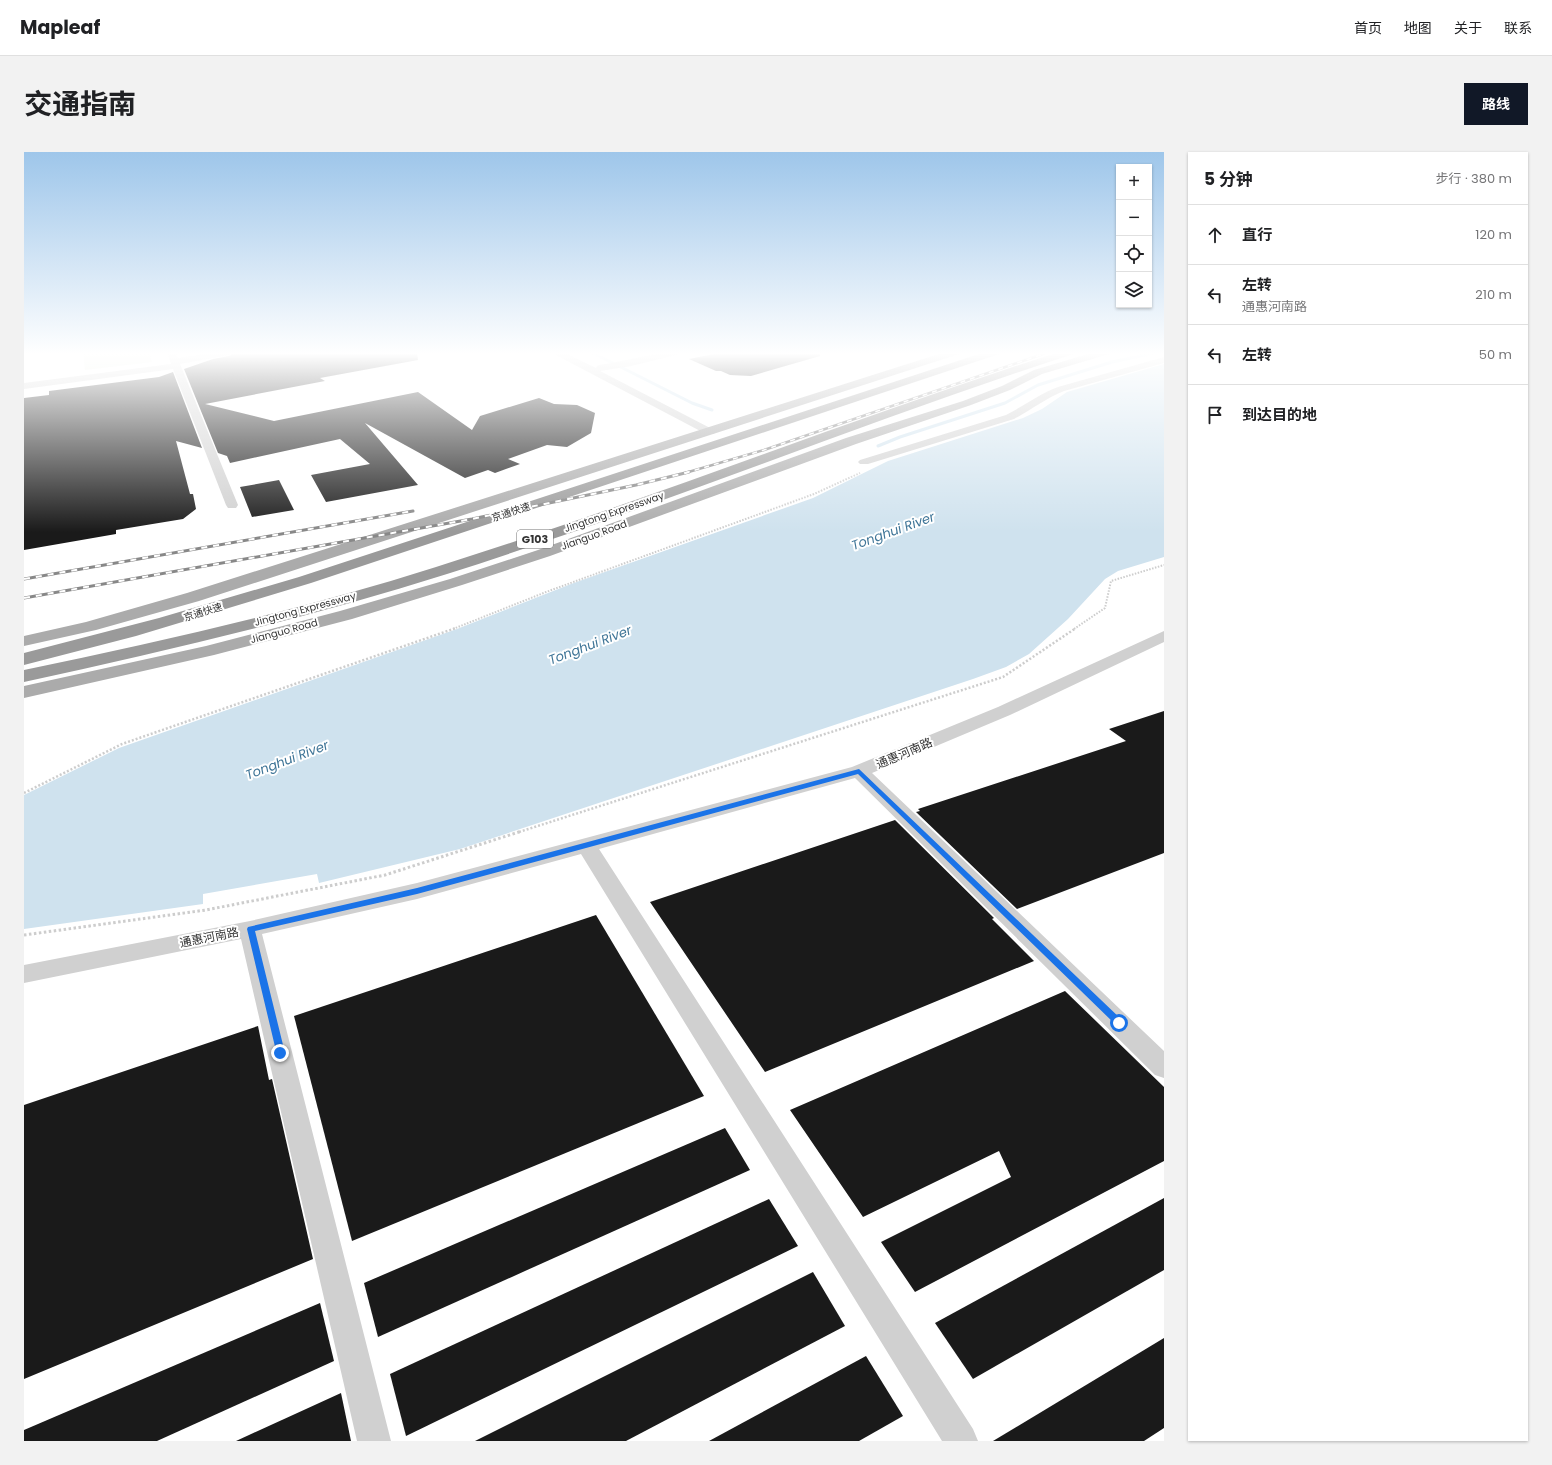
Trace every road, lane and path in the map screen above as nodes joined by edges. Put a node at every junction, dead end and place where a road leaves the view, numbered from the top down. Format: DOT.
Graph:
graph roads {
  1 [pos="195,412"];
  2 [pos="676,412"];
  3 [pos="679,412"];
  4 [pos="770,412"];
  5 [pos="787,412"];
  6 [pos="813,412"];
  7 [pos="898,412"];
  8 [pos="940,412"];
  9 [pos="1020,412"];
  10 [pos="713,431"];
  11 [pos="695,451"];
  12 [pos="869,460"];
  13 [pos="232,505"];
  14 [pos="1164,565"];
  15 [pos="442,570"];
  16 [pos="297,628"];
  17 [pos="1164,636"];
  18 [pos="24,641"];
  19 [pos="24,659"];
  20 [pos="24,676"];
  21 [pos="24,692"];
  22 [pos="859,771"];
  23 [pos="24,793"];
  24 [pos="586,845"];
  25 [pos="250,929"];
  26 [pos="24,935"];
  27 [pos="24,974"];
  28 [pos="1164,1066"];
  29 [pos="374,1441"];
  30 [pos="961,1441"];
  1 -- 13 [label="street"];
  2 -- 10 [label="street"];
  3 -- 10 [label="street"];
  4 -- 10 [label="main road"];
  5 -- 11 [label="highway"];
  6 -- 11 [label="highway, 京通快速"];
  7 -- 15 [label="highway, Jingtong Expressway / G103"];
  8 -- 16 [label="main road, Jianguo Road"];
  9 -- 12 [label="street"];
  10 -- 18 [label="main road"];
  11 -- 19 [label="highway, 京通快速"];
  12 -- 23 [label="path"];
  14 -- 26 [label="path"];
  15 -- 16 [label="main road"];
  15 -- 20 [label="highway, Jingtong Expressway / G103"];
  16 -- 21 [label="main road, Jianguo Road"];
  17 -- 22 [label="street, 通惠河南路"];
  22 -- 24 [label="street, 通惠河南路"];
  22 -- 28 [label="street"];
  24 -- 25 [label="street, 通惠河南路"];
  24 -- 30 [label="street"];
  25 -- 27 [label="street, 通惠河南路"];
  25 -- 29 [label="street"];
}
